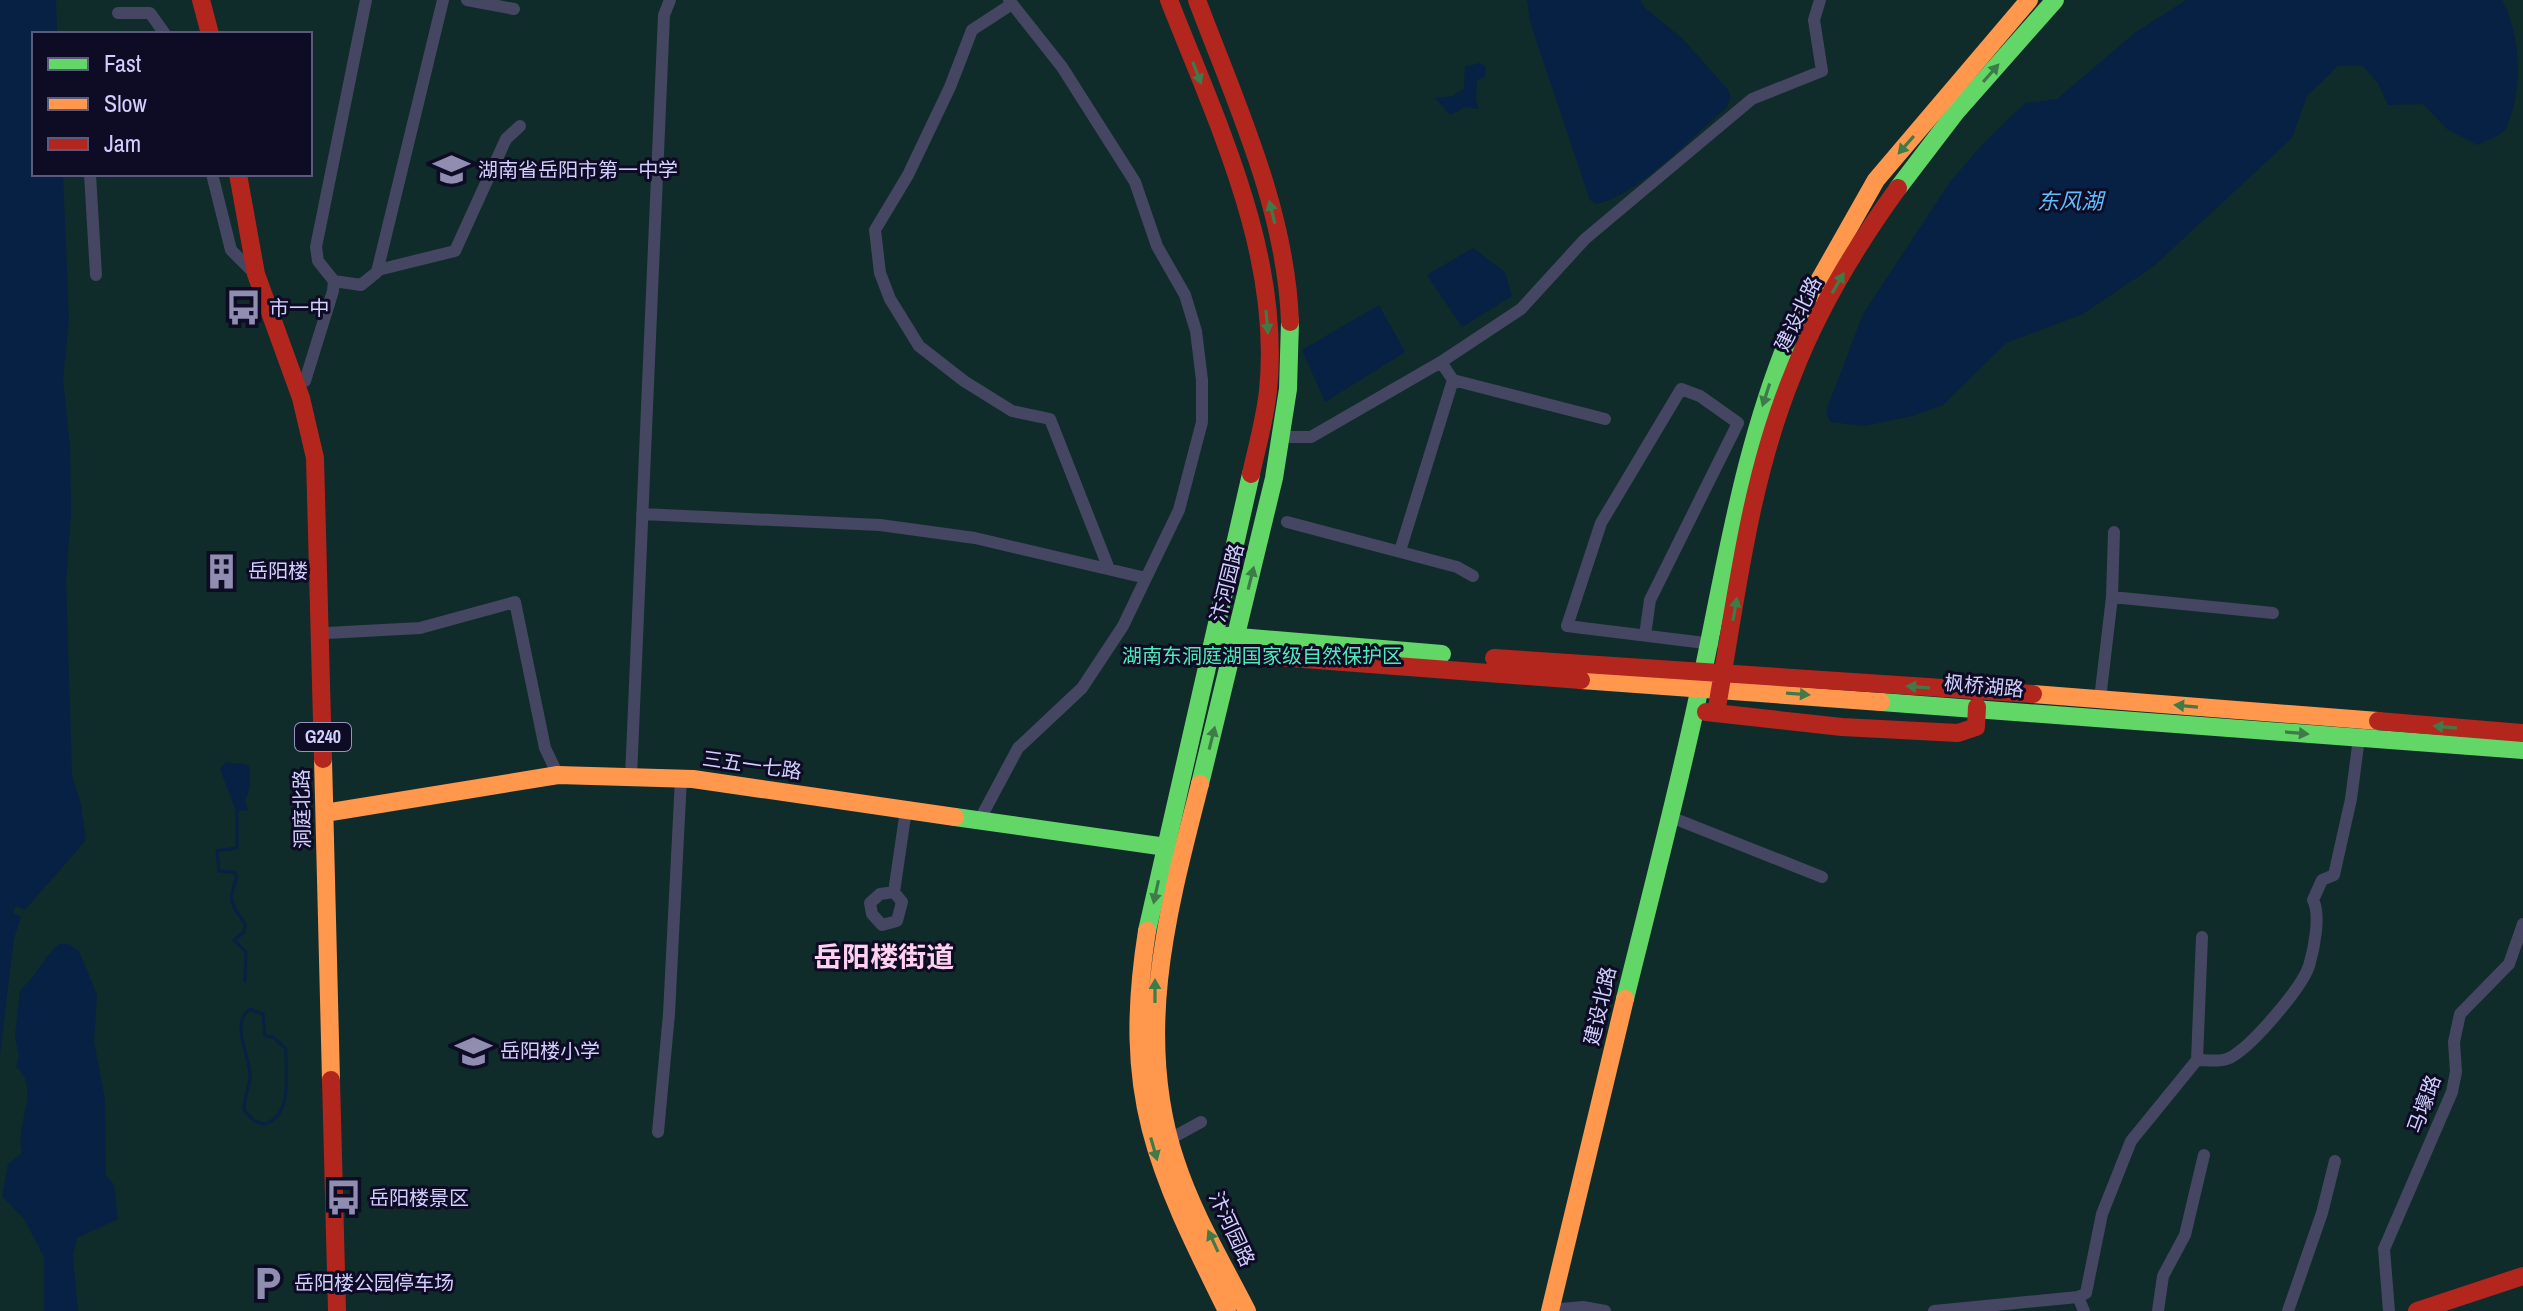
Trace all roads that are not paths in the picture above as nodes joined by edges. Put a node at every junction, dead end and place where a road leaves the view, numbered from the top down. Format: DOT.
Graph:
graph roads {
  1 [pos="198,0"];
  2 [pos="366,0"];
  3 [pos="443,0"];
  4 [pos="467,0"];
  5 [pos="670,0"];
  6 [pos="1169,0"];
  7 [pos="1197,0"];
  8 [pos="1820,0"];
  9 [pos="2029,0"];
  10 [pos="2055,0"];
  11 [pos="1010,2"];
  12 [pos="514,9"];
  13 [pos="118,13"];
  14 [pos="164,32"];
  15 [pos="203,32"];
  16 [pos="209,32"];
  17 [pos="520,126"];
  18 [pos="90,176"];
  19 [pos="212,176"];
  20 [pos="238,176"];
  21 [pos="246,176"];
  22 [pos="378,270"];
  23 [pos="96,275"];
  24 [pos="257,276"];
  25 [pos="334,281"];
  26 [pos="1441,362"];
  27 [pos="1453,380"];
  28 [pos="305,381"];
  29 [pos="1605,419"];
  30 [pos="1284,437"];
  31 [pos="642,514"];
  32 [pos="1287,522"];
  33 [pos="2114,532"];
  34 [pos="1400,551"];
  35 [pos="1109,569"];
  36 [pos="1473,576"];
  37 [pos="1146,578"];
  38 [pos="2112,597"];
  39 [pos="2273,613"];
  40 [pos="327,633"];
  41 [pos="1645,635"];
  42 [pos="1709,643"];
  43 [pos="1212,644"];
  44 [pos="1235,645"];
  45 [pos="1728,646"];
  46 [pos="1442,661"];
  47 [pos="2100,699"];
  48 [pos="1977,707"];
  49 [pos="2080,707"];
  50 [pos="1695,711"];
  51 [pos="1716,713"];
  52 [pos="2523,733"];
  53 [pos="2359,738"];
  54 [pos="2523,750"];
  55 [pos="558,775"];
  56 [pos="631,777"];
  57 [pos="681,778"];
  58 [pos="1181,781"];
  59 [pos="1200,786"];
  60 [pos="906,810"];
  61 [pos="331,812"];
  62 [pos="1668,816"];
  63 [pos="979,821"];
  64 [pos="1166,847"];
  65 [pos="1822,877"];
  66 [pos="894,892"];
  67 [pos="2523,924"];
  68 [pos="2202,937"];
  69 [pos="2197,1060"];
  70 [pos="1201,1122"];
  71 [pos="658,1132"];
  72 [pos="1170,1139"];
  73 [pos="2204,1155"];
  74 [pos="2335,1161"];
  75 [pos="2523,1276"];
  76 [pos="2078,1297"];
  77 [pos="337,1311"];
  78 [pos="344,1311"];
  79 [pos="1227,1311"];
  80 [pos="1247,1311"];
  81 [pos="1550,1311"];
  82 [pos="1605,1311"];
  83 [pos="1934,1311"];
  84 [pos="2084,1311"];
  85 [pos="2158,1311"];
  86 [pos="2288,1311"];
  87 [pos="2389,1311"];
  88 [pos="2417,1311"];
  1 -- 15 [label="main road"];
  1 -- 16 [label="main road"];
  2 -- 25 [label="street"];
  3 -- 22 [label="street"];
  4 -- 12 [label="street"];
  5 -- 31 [label="street"];
  6 -- 43 [label="main road, 汴河园路, one-way"];
  30 -- 7 [label="main road, 汴河园路, one-way"];
  8 -- 26 [label="street"];
  9 -- 42 [label="main road, 建设北路, one-way"];
  45 -- 10 [label="main road, 建设北路, one-way"];
  11 -- 35 [label="street"];
  11 -- 37 [label="street"];
  13 -- 14 [label="street"];
  17 -- 22 [label="street"];
  18 -- 23 [label="street"];
  19 -- 24 [label="street"];
  20 -- 24 [label="main road, 洞庭北路 / G240"];
  21 -- 28 [label="main road, 洞庭北路 / G240"];
  22 -- 25 [label="street"];
  24 -- 77 [label="main road, 洞庭北路 / G240"];
  25 -- 28 [label="street"];
  26 -- 27 [label="street"];
  26 -- 30 [label="street"];
  27 -- 29 [label="street"];
  27 -- 34 [label="street"];
  28 -- 40 [label="main road, 洞庭北路 / G240"];
  44 -- 30 [label="main road, 汴河园路, one-way"];
  31 -- 35 [label="street"];
  31 -- 56 [label="street"];
  32 -- 34 [label="street"];
  33 -- 38 [label="street"];
  34 -- 36 [label="street"];
  35 -- 37 [label="street"];
  37 -- 63 [label="street"];
  38 -- 39 [label="street"];
  38 -- 47 [label="street"];
  40 -- 55 [label="street"];
  40 -- 61 [label="main road, 洞庭北路 / G240"];
  41 -- 41 [label="street"];
  41 -- 42 [label="street"];
  42 -- 45 [label="street"];
  42 -- 50 [label="main road, 建设北路"];
  43 -- 44 [label="main road"];
  43 -- 58 [label="main road, 汴河园路"];
  44 -- 46 [label="main road"];
  59 -- 44 [label="main road, 汴河园路, one-way"];
  45 -- 51 [label="main road, 建设北路"];
  46 -- 48 [label="main road, 枫桥湖路, one-way"];
  49 -- 46 [label="main road, 枫桥湖路, one-way"];
  47 -- 49 [label="main road, 枫桥湖路"];
  52 -- 47 [label="main road, 枫桥湖路, one-way"];
  48 -- 49 [label="main road, 枫桥湖路"];
  48 -- 51 [label="main road"];
  49 -- 53 [label="main road, 枫桥湖路, one-way"];
  50 -- 51 [label="main road"];
  50 -- 62 [label="main road, 建设北路"];
  53 -- 54 [label="main road, 枫桥湖路"];
  53 -- 69 [label="street"];
  55 -- 56 [label="main road, 三五一七路"];
  55 -- 61 [label="main road, 三五一七路"];
  56 -- 57 [label="main road, 三五一七路"];
  57 -- 60 [label="main road, 三五一七路"];
  57 -- 71 [label="street"];
  58 -- 59 [label="main road"];
  58 -- 64 [label="main road, 汴河园路"];
  72 -- 59 [label="main road, 汴河园路, one-way"];
  60 -- 63 [label="main road, 三五一七路"];
  60 -- 66 [label="street"];
  61 -- 78 [label="main road, 洞庭北路 / G240"];
  62 -- 65 [label="street"];
  62 -- 81 [label="main road, 建设北路"];
  63 -- 64 [label="main road, 三五一七路"];
  64 -- 79 [label="main road, 汴河园路, one-way"];
  67 -- 87 [label="street, 马壕路"];
  68 -- 69 [label="street"];
  69 -- 76 [label="street"];
  70 -- 72 [label="street"];
  80 -- 72 [label="main road, 汴河园路, one-way"];
  73 -- 85 [label="street"];
  74 -- 86 [label="street"];
  75 -- 88 [label="main road"];
  76 -- 83 [label="street"];
  76 -- 84 [label="street"];
  81 -- 82 [label="street"];
}
